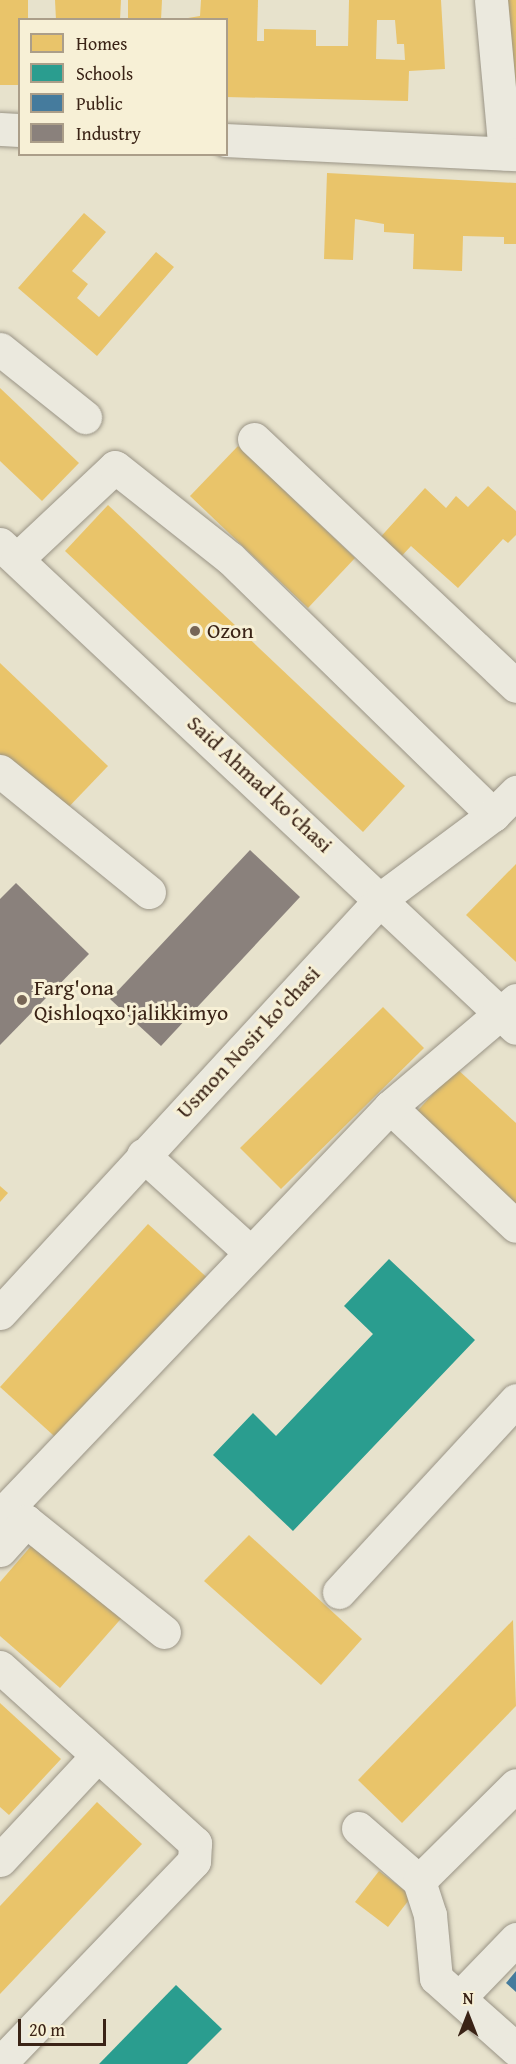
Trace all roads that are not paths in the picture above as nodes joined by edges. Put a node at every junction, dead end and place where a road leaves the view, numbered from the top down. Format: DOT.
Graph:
graph roads {
  1 [pos="491,0"];
  2 [pos="0,129"];
  3 [pos="18,130"];
  4 [pos="228,140"];
  5 [pos="510,153"];
  6 [pos="0,349"];
  7 [pos="85,417"];
  8 [pos="254,439"];
  9 [pos="5,550"];
  10 [pos="516,686"];
  11 [pos="0,771"];
  12 [pos="516,792"];
  13 [pos="493,815"];
  14 [pos="149,892"];
  15 [pos="382,897"];
  16 [pos="511,1014"];
  17 [pos="390,1107"];
  18 [pos="143,1155"];
  19 [pos="516,1226"];
  20 [pos="250,1252"];
  21 [pos="0,1313"];
  22 [pos="516,1400"];
  23 [pos="26,1521"];
  24 [pos="0,1550"];
  25 [pos="339,1592"];
  26 [pos="164,1632"];
  27 [pos="0,1667"];
  28 [pos="97,1756"];
  29 [pos="516,1785"];
  30 [pos="358,1828"];
  31 [pos="4,1849"];
  32 [pos="419,1881"];
  33 [pos="516,1938"];
  34 [pos="459,1998"];
  35 [pos="516,2049"];
  36 [pos="0,2063"];
  1 -- 5 [label="street"];
  2 -- 3 [label="street"];
  4 -- 5 [label="street"];
  6 -- 7 [label="street"];
  8 -- 10 [label="street"];
  9 -- 13 [label="street"];
  9 -- 15 [label="street, Said Ahmad ko'chasi"];
  11 -- 14 [label="street"];
  12 -- 13 [label="street, Usmon Nosir ko'chasi"];
  13 -- 15 [label="street, Usmon Nosir ko'chasi"];
  15 -- 16 [label="street, Said Ahmad ko'chasi"];
  15 -- 18 [label="street, Usmon Nosir ko'chasi"];
  16 -- 17 [label="street"];
  17 -- 19 [label="street"];
  17 -- 20 [label="street"];
  18 -- 20 [label="street"];
  18 -- 21 [label="street, Usmon Nosir ko'chasi"];
  20 -- 23 [label="street"];
  22 -- 25 [label="street"];
  23 -- 24 [label="street"];
  23 -- 26 [label="street"];
  27 -- 28 [label="street"];
  28 -- 31 [label="street"];
  28 -- 36 [label="street"];
  29 -- 32 [label="street"];
  30 -- 32 [label="street"];
  32 -- 34 [label="street"];
  33 -- 34 [label="street"];
  34 -- 35 [label="street"];
}
